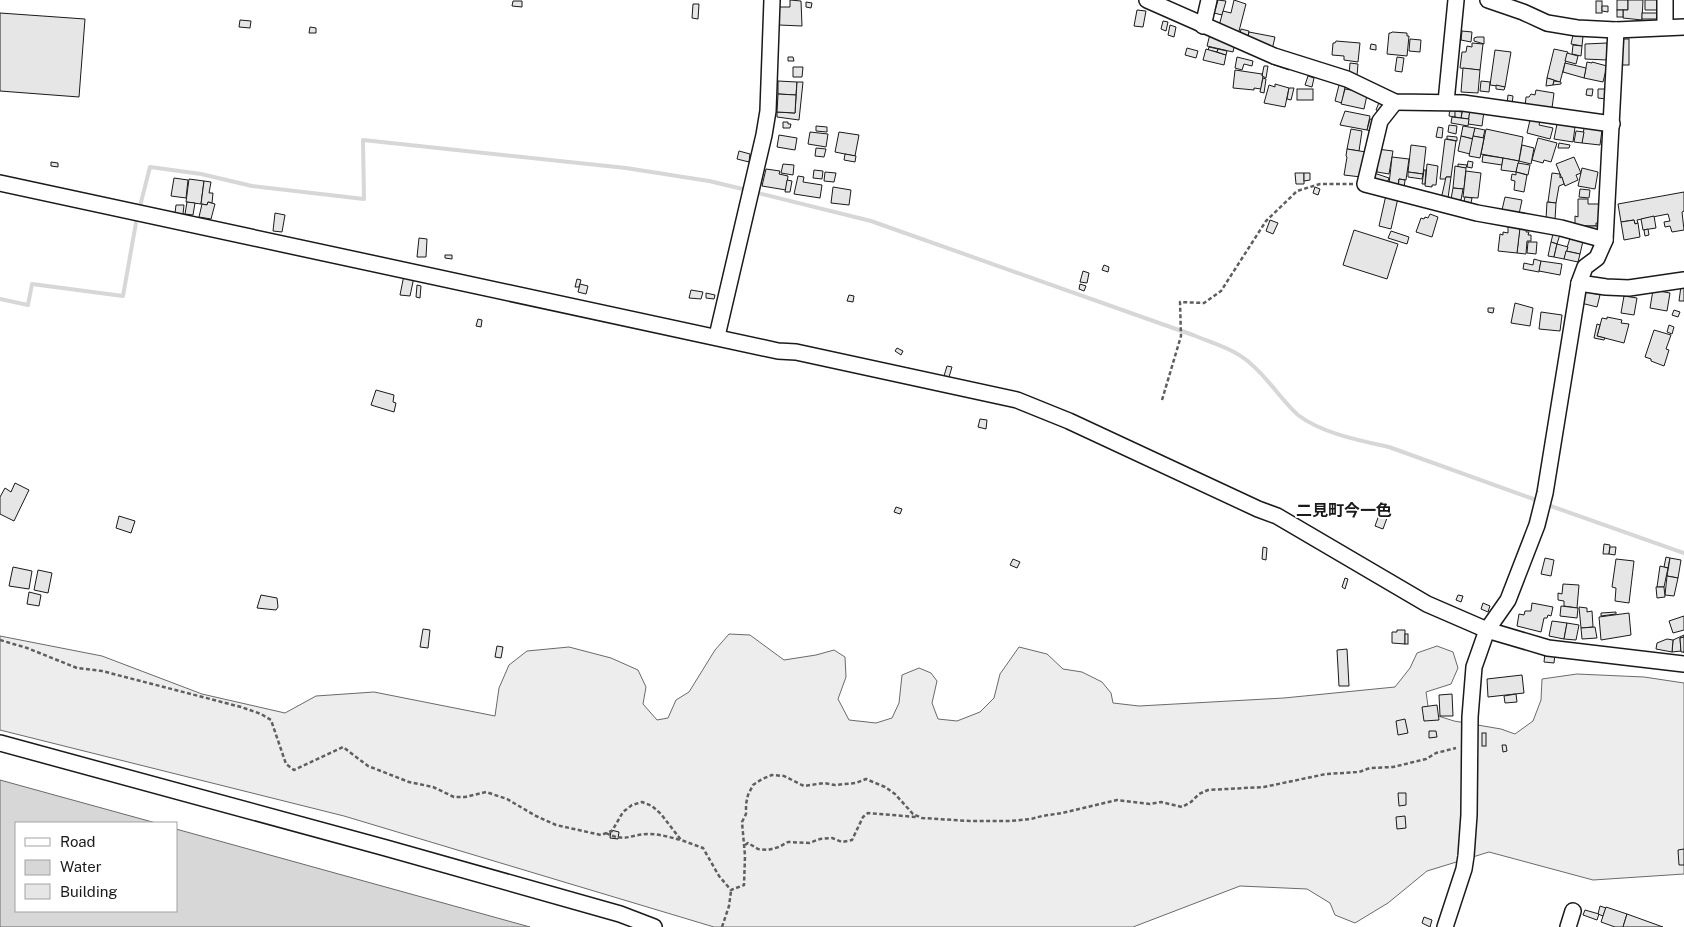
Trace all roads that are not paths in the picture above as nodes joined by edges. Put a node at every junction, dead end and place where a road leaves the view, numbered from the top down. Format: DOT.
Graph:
graph roads {
  1 [pos="772,0"];
  2 [pos="1147,0"];
  3 [pos="1209,0"];
  4 [pos="1456,0"];
  5 [pos="1488,0"];
  6 [pos="1665,0"];
  7 [pos="1203,26"];
  8 [pos="1665,27"];
  9 [pos="1684,27"];
  10 [pos="1616,30"];
  11 [pos="1395,102"];
  12 [pos="1446,102"];
  13 [pos="1612,124"];
  14 [pos="0,183"];
  15 [pos="1605,240"];
  16 [pos="1684,280"];
  17 [pos="1579,282"];
  18 [pos="718,336"];
  19 [pos="1487,630"];
  20 [pos="1684,664"];
  21 [pos="0,743"];
  22 [pos="1573,911"];
  23 [pos="654,927"];
  24 [pos="1445,927"];
  25 [pos="1568,927"];
  1 -- 18 [label="street"];
  2 -- 7 [label="street"];
  3 -- 7 [label="street"];
  4 -- 12 [label="street"];
  5 -- 10 [label="street"];
  6 -- 8 [label="street"];
  7 -- 11 [label="street"];
  8 -- 9 [label="street"];
  8 -- 10 [label="street"];
  10 -- 13 [label="street"];
  11 -- 12 [label="street"];
  11 -- 15 [label="street"];
  12 -- 13 [label="street"];
  13 -- 15 [label="street"];
  14 -- 18 [label="street"];
  15 -- 17 [label="street"];
  16 -- 17 [label="street"];
  17 -- 19 [label="street"];
  18 -- 19 [label="street"];
  19 -- 20 [label="street"];
  19 -- 24 [label="street"];
  21 -- 23 [label="street"];
  22 -- 25 [label="street"];
}
